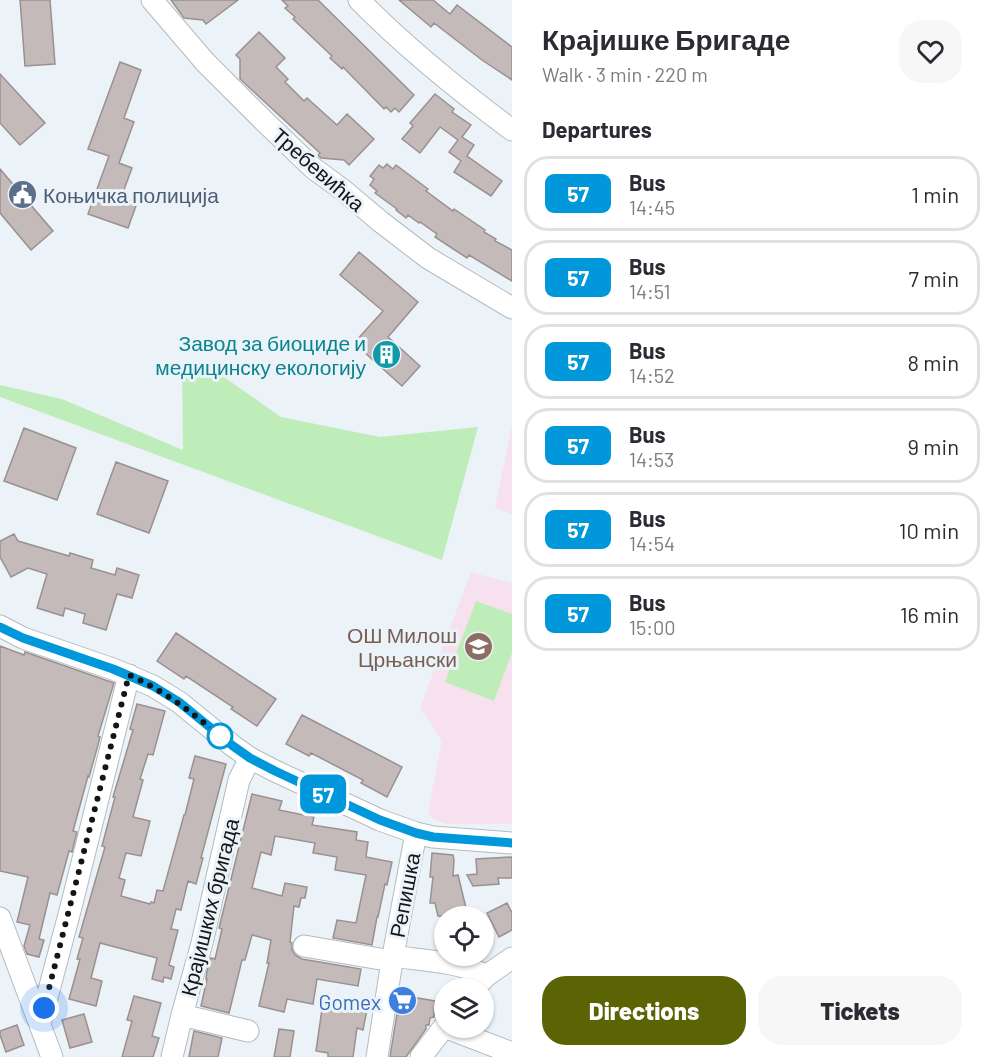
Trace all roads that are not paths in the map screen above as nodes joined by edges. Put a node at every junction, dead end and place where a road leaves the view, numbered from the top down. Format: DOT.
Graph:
graph roads {
  1 [pos="152,0"];
  2 [pos="359,0"];
  3 [pos="512,130"];
  4 [pos="512,308"];
  5 [pos="0,626"];
  6 [pos="0,638"];
  7 [pos="23,638"];
  8 [pos="129,675"];
  9 [pos="250,758"];
  10 [pos="416,833"];
  11 [pos="512,843"];
  12 [pos="0,918"];
  13 [pos="304,946"];
  14 [pos="512,958"];
  15 [pos="392,959"];
  16 [pos="53,975"];
  17 [pos="480,978"];
  18 [pos="486,978"];
  19 [pos="24,982"];
  20 [pos="182,1015"];
  21 [pos="40,1024"];
  22 [pos="248,1031"];
  23 [pos="437,1038"];
  24 [pos="474,1038"];
  25 [pos="512,1053"];
  26 [pos="52,1057"];
  27 [pos="172,1057"];
  28 [pos="377,1057"];
  29 [pos="421,1057"];
  1 -- 4 [label="street, Требевићка"];
  2 -- 3 [label="street"];
  5 -- 7 [label="street"];
  6 -- 7 [label="street"];
  7 -- 8 [label="street"];
  8 -- 9 [label="street"];
  8 -- 16 [label="street"];
  9 -- 10 [label="street"];
  9 -- 20 [label="street, Крајишких бригада"];
  10 -- 11 [label="street"];
  10 -- 15 [label="street, Репишка"];
  12 -- 19 [label="street"];
  13 -- 15 [label="street"];
  14 -- 18 [label="street"];
  15 -- 17 [label="street, Репишка"];
  15 -- 28 [label="street, Репишка"];
  16 -- 19 [label="street"];
  16 -- 21 [label="street"];
  19 -- 21 [label="street"];
  20 -- 22 [label="street"];
  20 -- 27 [label="street, Крајишких бригада"];
  21 -- 26 [label="street"];
  23 -- 29 [label="street"];
  24 -- 25 [label="street"];
}
